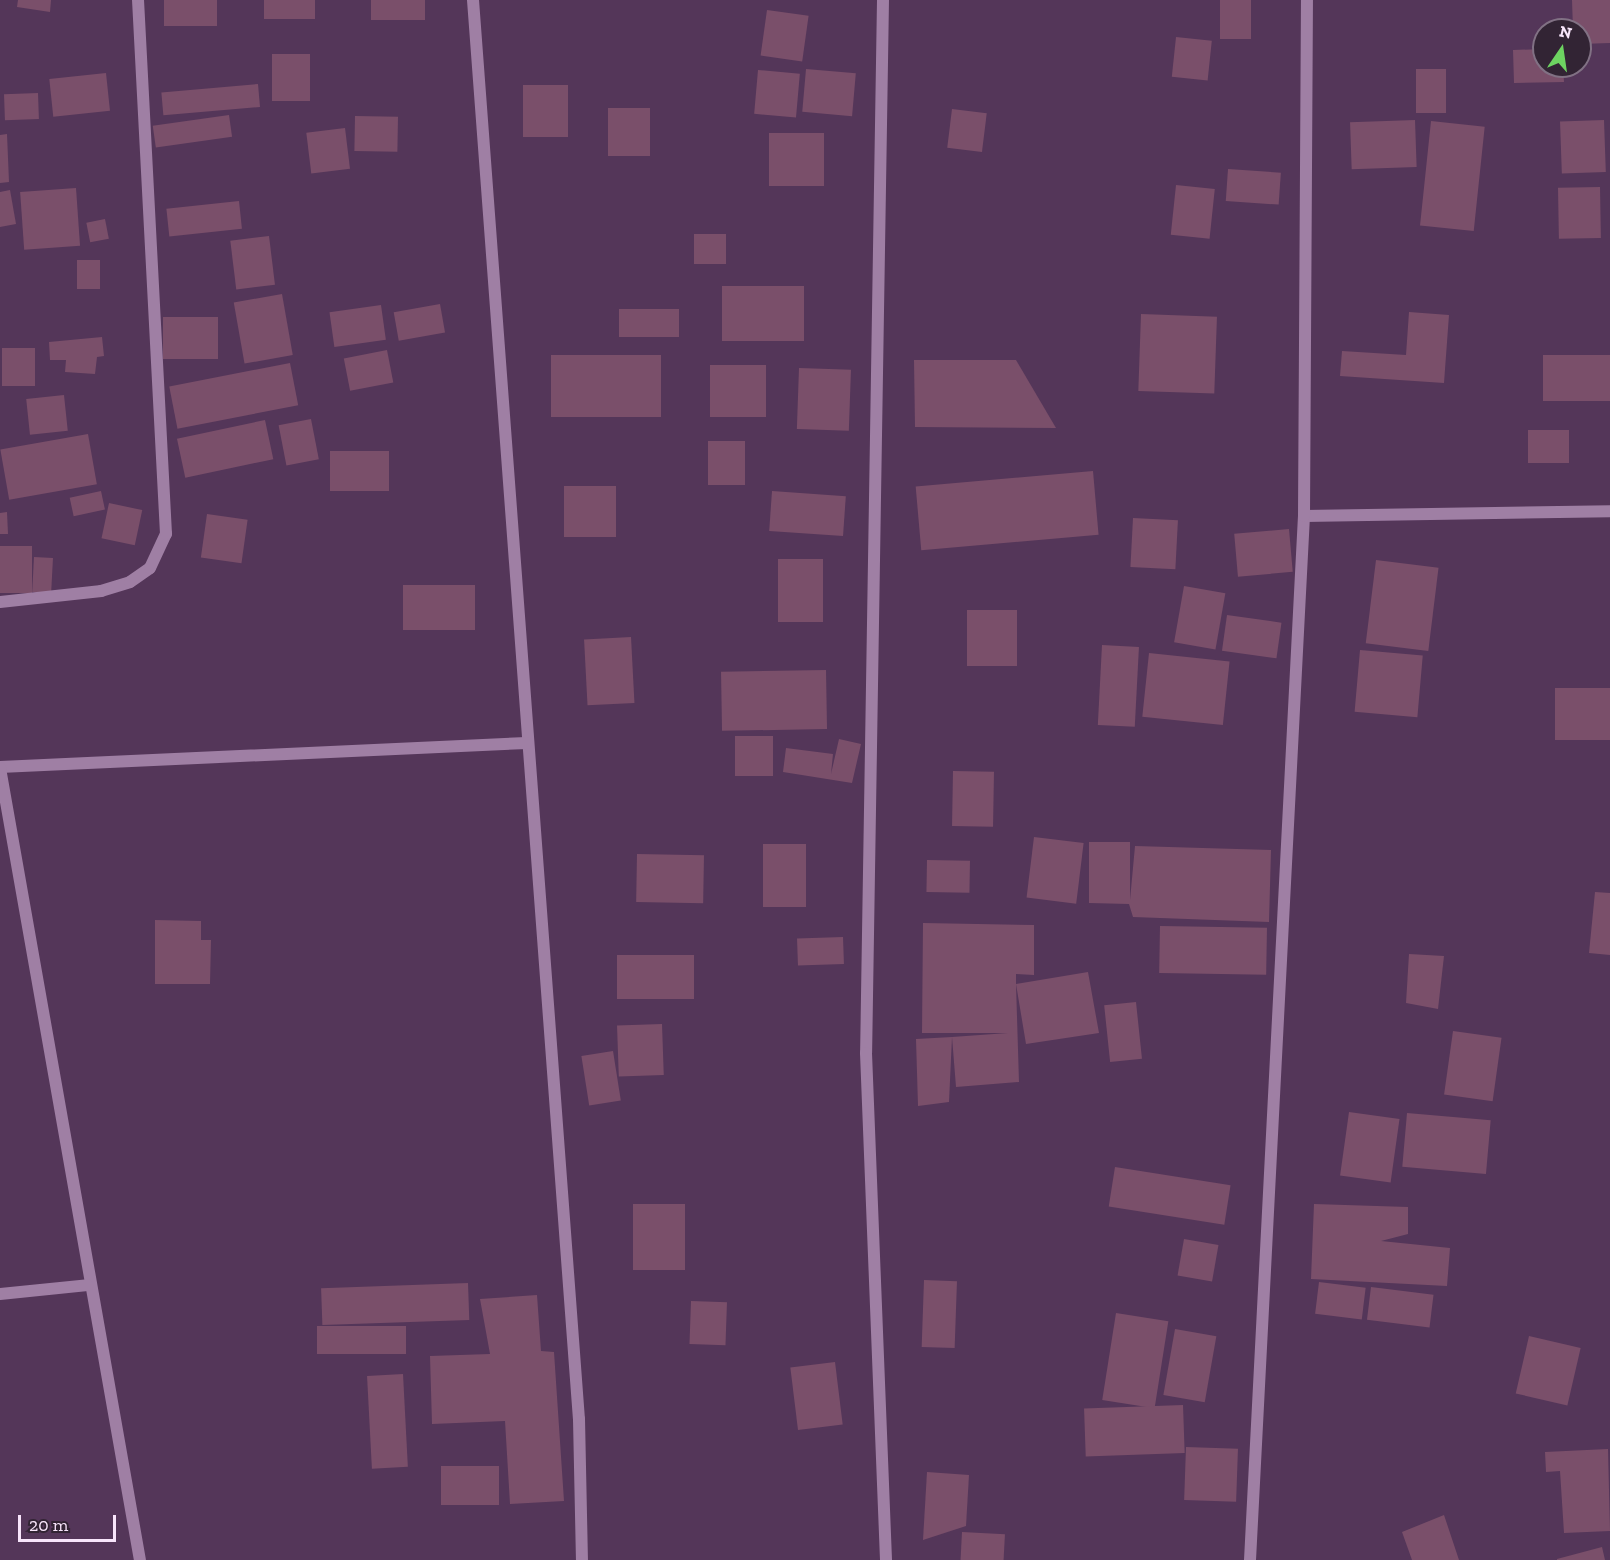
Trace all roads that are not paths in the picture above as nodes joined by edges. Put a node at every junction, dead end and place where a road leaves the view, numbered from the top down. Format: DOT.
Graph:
graph roads {
  1 [pos="138,0"];
  2 [pos="472,0"];
  3 [pos="883,0"];
  4 [pos="1308,0"];
  5 [pos="1610,511"];
  6 [pos="1304,516"];
  7 [pos="0,602"];
  8 [pos="526,743"];
  9 [pos="0,767"];
  10 [pos="88,1285"];
  11 [pos="0,1294"];
  12 [pos="140,1560"];
  13 [pos="582,1560"];
  14 [pos="886,1560"];
  15 [pos="1250,1560"];
  1 -- 7 [label="street"];
  2 -- 8 [label="street"];
  3 -- 14 [label="street"];
  4 -- 6 [label="street"];
  5 -- 6 [label="street"];
  6 -- 15 [label="street"];
  8 -- 9 [label="street"];
  8 -- 13 [label="street"];
  9 -- 10 [label="street"];
  10 -- 11 [label="street"];
  10 -- 12 [label="street"];
}
